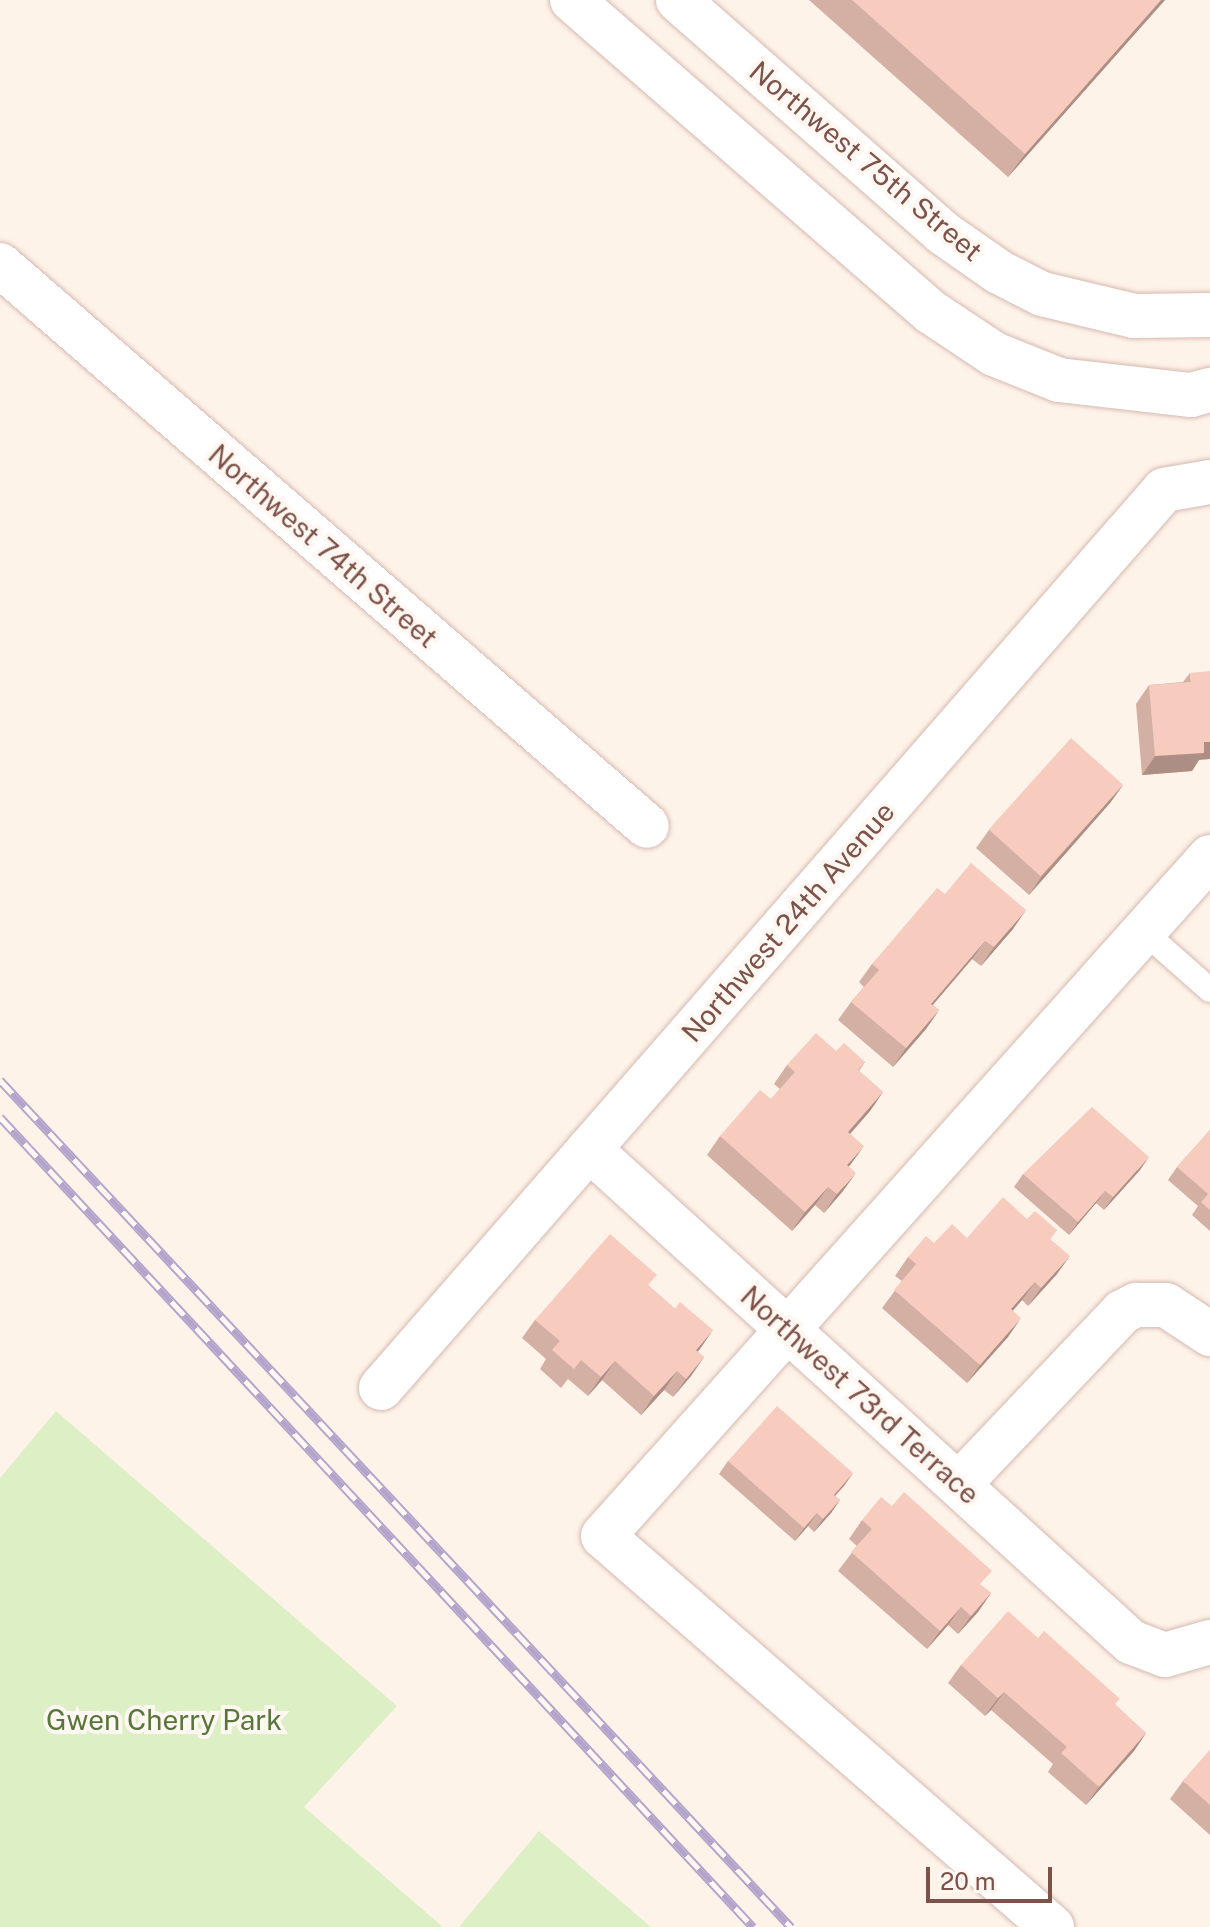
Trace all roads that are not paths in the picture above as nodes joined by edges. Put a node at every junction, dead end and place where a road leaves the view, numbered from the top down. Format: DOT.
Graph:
graph roads {
  1 [pos="572,0"];
  2 [pos="678,0"];
  3 [pos="756,69"];
  4 [pos="710,120"];
  5 [pos="0,265"];
  6 [pos="1210,315"];
  7 [pos="1210,390"];
  8 [pos="1210,482"];
  9 [pos="647,826"];
  10 [pos="1210,857"];
  11 [pos="1143,931"];
  12 [pos="1210,990"];
  13 [pos="589,1149"];
  14 [pos="788,1329"];
  15 [pos="1210,1334"];
  16 [pos="381,1388"];
  17 [pos="959,1484"];
  18 [pos="1210,1642"];
  19 [pos="1052,1927"];
  1 -- 4 [label="street"];
  2 -- 3 [label="street, Northwest 75th Street"];
  3 -- 4 [label="street"];
  3 -- 6 [label="street, Northwest 75th Street"];
  4 -- 7 [label="street"];
  5 -- 9 [label="street, Northwest 74th Street"];
  8 -- 13 [label="street, Northwest 24th Avenue"];
  10 -- 11 [label="street"];
  11 -- 12 [label="lane"];
  11 -- 14 [label="street"];
  13 -- 14 [label="street, Northwest 73rd Terrace"];
  13 -- 16 [label="street, Northwest 24th Avenue"];
  14 -- 17 [label="street, Northwest 73rd Terrace"];
  14 -- 19 [label="street"];
  15 -- 17 [label="street"];
  17 -- 18 [label="street, Northwest 73rd Terrace"];
}
